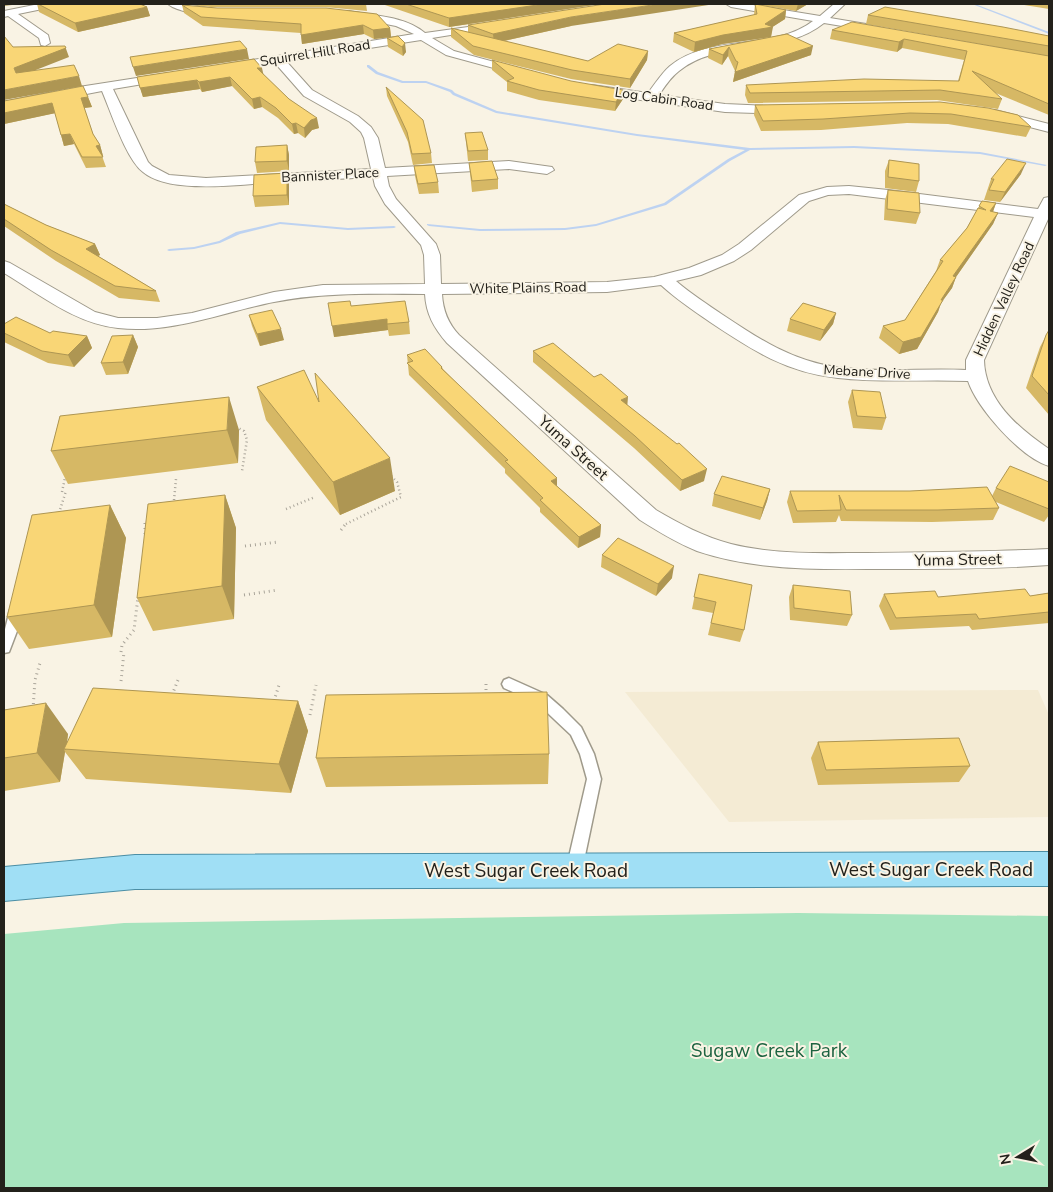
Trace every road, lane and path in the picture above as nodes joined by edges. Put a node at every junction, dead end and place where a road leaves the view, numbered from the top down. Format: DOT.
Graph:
graph roads {
  1 [pos="53,4"];
  2 [pos="173,4"];
  3 [pos="731,4"];
  4 [pos="840,4"];
  5 [pos="227,12"];
  6 [pos="340,13"];
  7 [pos="7,14"];
  8 [pos="822,19"];
  9 [pos="510,22"];
  10 [pos="890,31"];
  11 [pos="423,36"];
  12 [pos="45,43"];
  13 [pos="278,59"];
  14 [pos="218,69"];
  15 [pos="180,75"];
  16 [pos="539,77"];
  17 [pos="106,87"];
  18 [pos="579,87"];
  19 [pos="651,98"];
  20 [pos="4,106"];
  21 [pos="798,110"];
  22 [pos="985,112"];
  23 [pos="1049,128"];
  24 [pos="547,170"];
  25 [pos="379,172"];
  26 [pos="1046,208"];
  27 [pos="4,266"];
  28 [pos="665,280"];
  29 [pos="434,289"];
  30 [pos="975,376"];
  31 [pos="230,426"];
  32 [pos="1049,459"];
  33 [pos="67,466"];
  34 [pos="242,471"];
  35 [pos="390,475"];
  36 [pos="176,479"];
  37 [pos="66,491"];
  38 [pos="62,492"];
  39 [pos="315,497"];
  40 [pos="174,500"];
  41 [pos="286,509"];
  42 [pos="56,521"];
  43 [pos="145,523"];
  44 [pos="340,530"];
  45 [pos="146,540"];
  46 [pos="278,542"];
  47 [pos="245,546"];
  48 [pos="1049,557"];
  49 [pos="278,590"];
  50 [pos="139,594"];
  51 [pos="244,595"];
  52 [pos="18,602"];
  53 [pos="4,648"];
  54 [pos="40,663"];
  55 [pos="178,680"];
  56 [pos="120,681"];
  57 [pos="486,684"];
  58 [pos="509,684"];
  59 [pos="279,685"];
  60 [pos="316,685"];
  61 [pos="170,702"];
  62 [pos="486,703"];
  63 [pos="272,707"];
  64 [pos="310,715"];
  65 [pos="31,716"];
  66 [pos="1049,869"];
  67 [pos="574,870"];
  68 [pos="4,884"];
  1 -- 7 [label="street"];
  2 -- 5 [label="street"];
  3 -- 8 [label="street"];
  4 -- 8 [label="street"];
  6 -- 11 [label="street"];
  7 -- 12 [label="street"];
  8 -- 10 [label="street"];
  8 -- 19 [label="street"];
  9 -- 11 [label="street, Squirrel Hill Road"];
  11 -- 13 [label="street, Squirrel Hill Road"];
  11 -- 16 [label="street"];
  13 -- 14 [label="street, Squirrel Hill Road"];
  13 -- 25 [label="street, Yuma Street"];
  15 -- 17 [label="street"];
  17 -- 20 [label="street"];
  17 -- 25 [label="street, Bannister Place"];
  18 -- 19 [label="street, Log Cabin Road"];
  19 -- 21 [label="street, Log Cabin Road"];
  22 -- 23 [label="street"];
  24 -- 25 [label="street, Bannister Place"];
  25 -- 29 [label="street, Yuma Street"];
  26 -- 28 [label="street, White Plains Road"];
  26 -- 30 [label="street, Hidden Valley Road"];
  27 -- 29 [label="street, White Plains Road"];
  28 -- 29 [label="street, White Plains Road"];
  28 -- 30 [label="street, Mebane Drive"];
  29 -- 48 [label="street, Yuma Street"];
  30 -- 32 [label="street, Hidden Valley Road"];
  31 -- 34 [label="path"];
  33 -- 38 [label="path"];
  35 -- 44 [label="path"];
  36 -- 40 [label="path"];
  37 -- 42 [label="path"];
  39 -- 41 [label="path"];
  43 -- 45 [label="path"];
  46 -- 47 [label="path"];
  49 -- 51 [label="path"];
  50 -- 56 [label="path"];
  52 -- 53 [label="lane"];
  54 -- 65 [label="path"];
  55 -- 61 [label="path"];
  57 -- 62 [label="path"];
  58 -- 67 [label="lane"];
  59 -- 63 [label="path"];
  60 -- 64 [label="path"];
  66 -- 67 [label="main road, West Sugar Creek Road"];
  67 -- 68 [label="main road, West Sugar Creek Road"];
}
